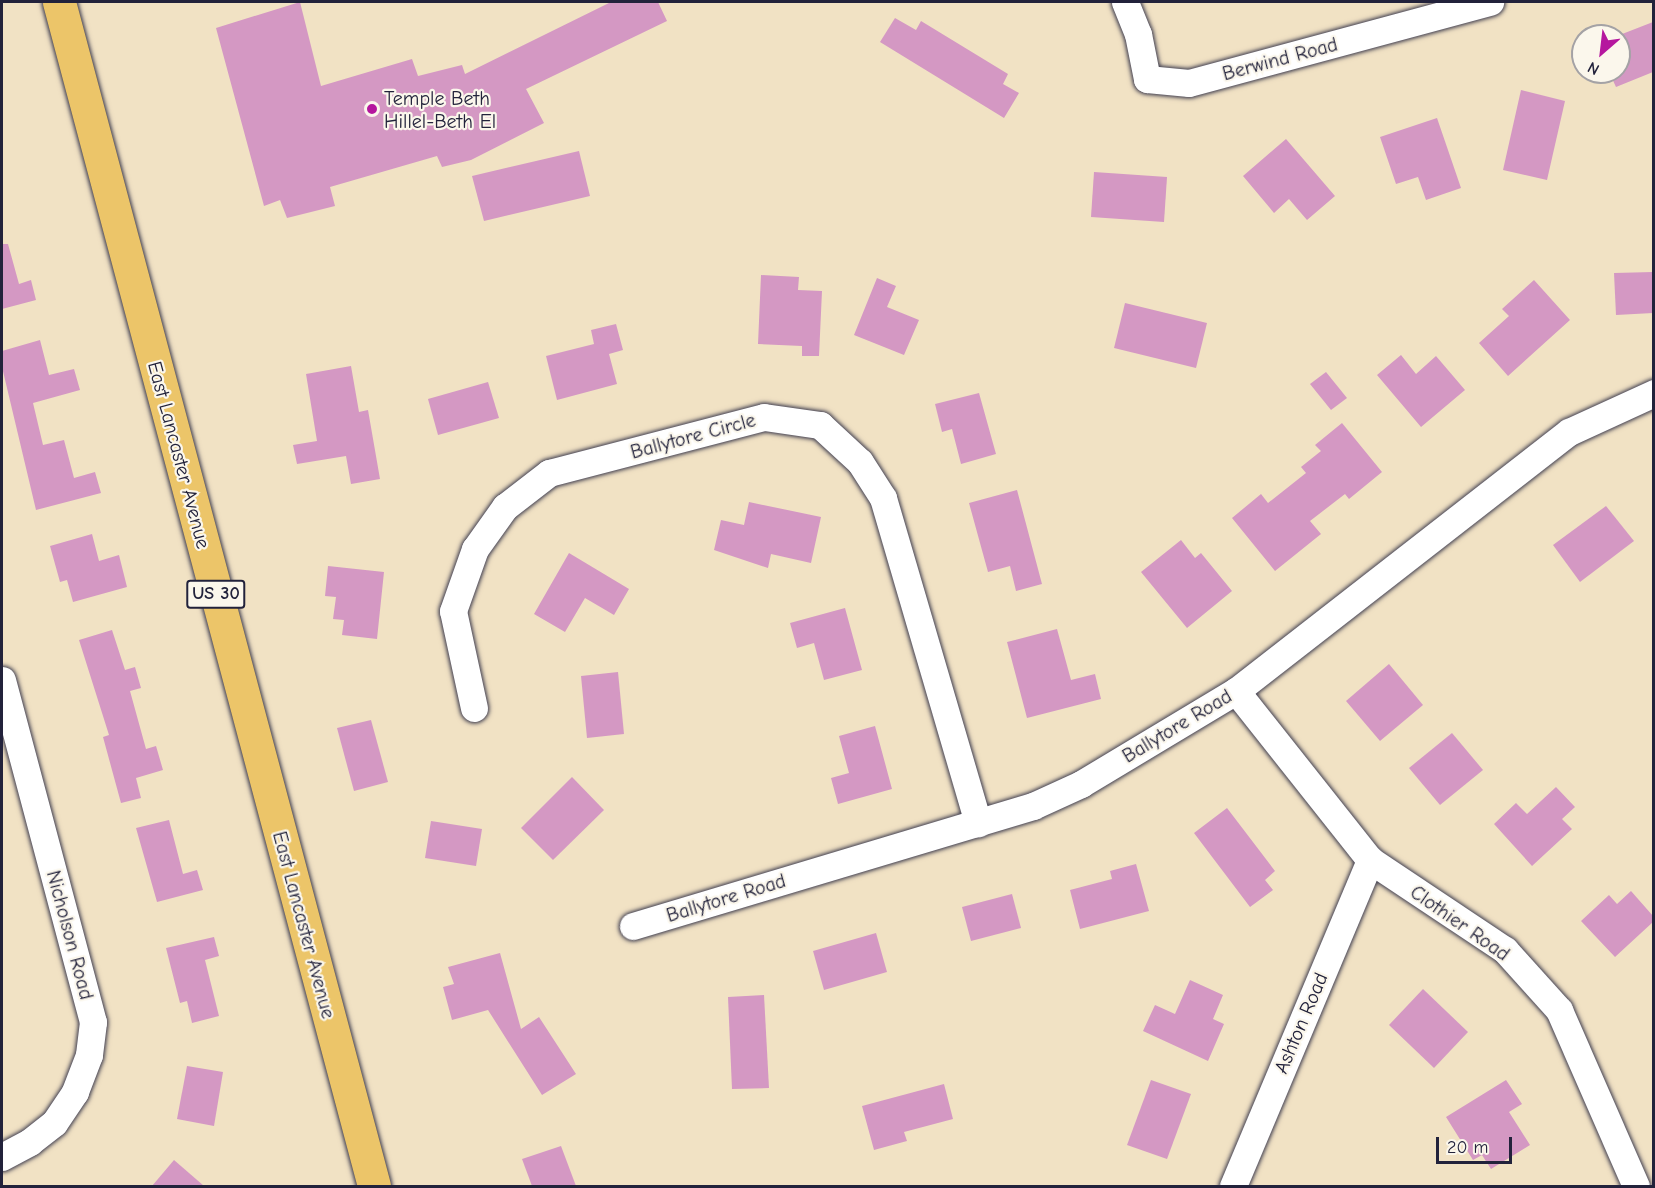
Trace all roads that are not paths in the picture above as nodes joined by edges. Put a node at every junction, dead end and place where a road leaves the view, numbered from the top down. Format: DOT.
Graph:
graph roads {
  1 [pos="59,2"];
  2 [pos="1125,2"];
  3 [pos="1490,2"];
  4 [pos="1653,393"];
  5 [pos="2,680"];
  6 [pos="1236,691"];
  7 [pos="474,708"];
  8 [pos="978,823"];
  9 [pos="1370,860"];
  10 [pos="633,926"];
  11 [pos="2,1157"];
  12 [pos="374,1186"];
  13 [pos="1233,1186"];
  14 [pos="1636,1186"];
  1 -- 12 [label="highway, East Lancaster Avenue / US 30"];
  2 -- 3 [label="street, Berwind Road"];
  4 -- 6 [label="street, Ballytore Road"];
  5 -- 11 [label="street, Nicholson Road"];
  6 -- 8 [label="street, Ballytore Road"];
  6 -- 9 [label="street, Clothier Road"];
  7 -- 8 [label="street, Ballytore Circle"];
  8 -- 10 [label="street, Ballytore Road"];
  9 -- 13 [label="street, Ashton Road"];
  9 -- 14 [label="street, Clothier Road"];
}
